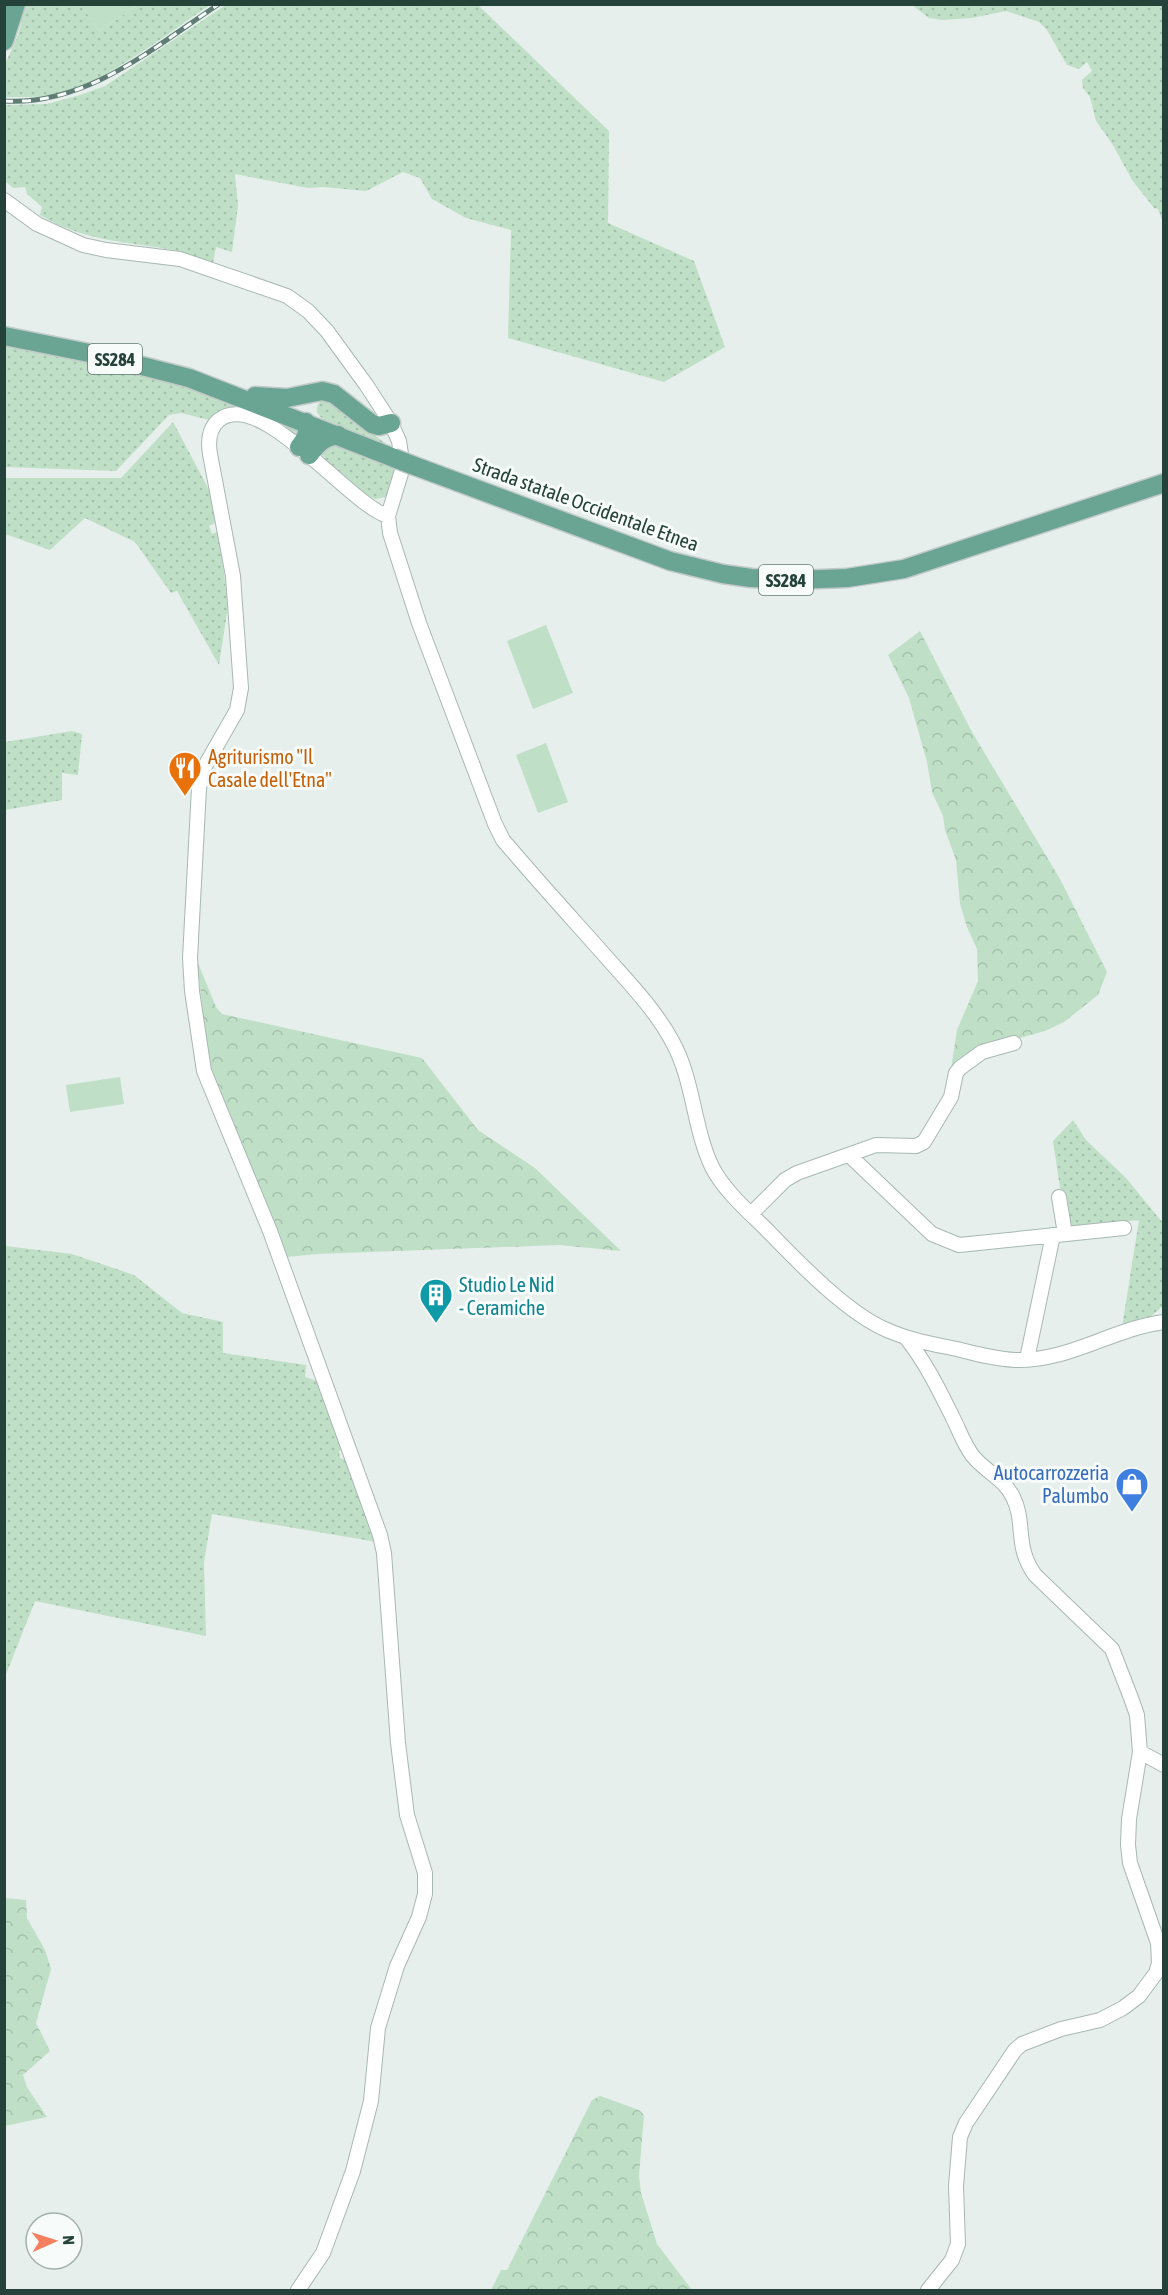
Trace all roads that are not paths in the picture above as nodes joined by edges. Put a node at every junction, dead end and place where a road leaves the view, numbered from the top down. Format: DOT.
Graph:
graph roads {
  1 [pos="16,4"];
  2 [pos="7,35"];
  3 [pos="4,200"];
  4 [pos="4,336"];
  5 [pos="224,391"];
  6 [pos="334,394"];
  7 [pos="391,423"];
  8 [pos="312,425"];
  9 [pos="338,435"];
  10 [pos="304,451"];
  11 [pos="1164,483"];
  12 [pos="388,516"];
  13 [pos="1014,1043"];
  14 [pos="849,1155"];
  15 [pos="1059,1197"];
  16 [pos="751,1214"];
  17 [pos="1124,1228"];
  18 [pos="1059,1235"];
  19 [pos="1164,1322"];
  20 [pos="907,1339"];
  21 [pos="1027,1359"];
  22 [pos="1140,1752"];
  23 [pos="1164,1765"];
  24 [pos="298,2290"];
  25 [pos="928,2290"];
  1 -- 2 [label="main road"];
  3 -- 7 [label="street"];
  4 -- 5 [label="main road, SS284"];
  5 -- 6 [label="main road"];
  5 -- 8 [label="main road, SS284"];
  6 -- 7 [label="main road"];
  6 -- 8 [label="main road"];
  7 -- 12 [label="street"];
  8 -- 9 [label="main road, SS284"];
  8 -- 10 [label="main road"];
  9 -- 10 [label="main road"];
  9 -- 11 [label="main road, Strada statale Occidentale Etnea / SS284, bridge"];
  10 -- 12 [label="street"];
  10 -- 24 [label="street"];
  12 -- 16 [label="street"];
  13 -- 14 [label="street"];
  14 -- 16 [label="street"];
  14 -- 18 [label="street"];
  15 -- 18 [label="street"];
  16 -- 20 [label="street"];
  17 -- 18 [label="street"];
  18 -- 21 [label="street"];
  19 -- 21 [label="street"];
  20 -- 21 [label="street"];
  20 -- 22 [label="street"];
  22 -- 23 [label="street"];
  22 -- 25 [label="street"];
}
